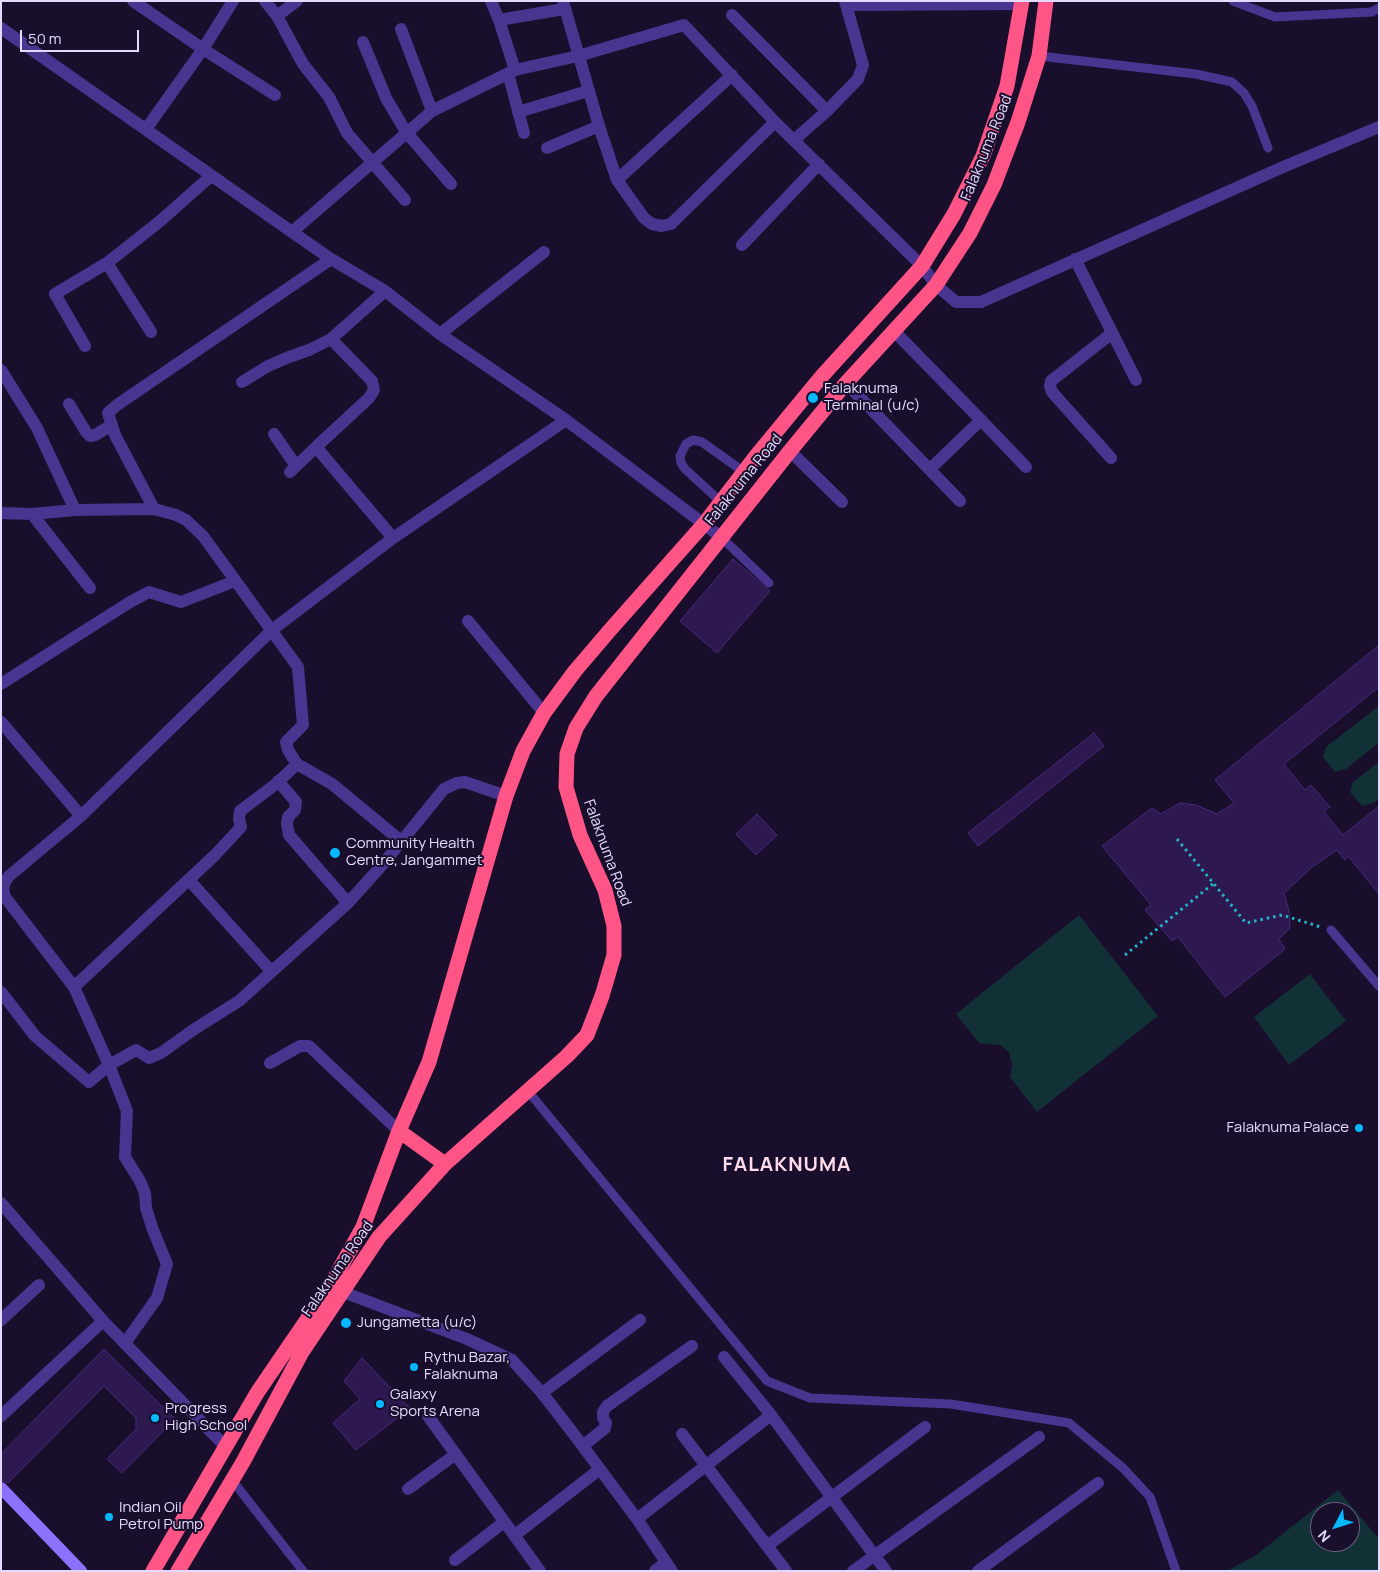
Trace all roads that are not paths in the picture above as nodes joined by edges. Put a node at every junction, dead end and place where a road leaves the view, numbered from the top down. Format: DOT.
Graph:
graph roads {
  1 [pos="133,1"];
  2 [pos="234,1"];
  3 [pos="266,1"];
  4 [pos="296,1"];
  5 [pos="491,1"];
  6 [pos="1046,1"];
  7 [pos="1232,1"];
  8 [pos="845,3"];
  9 [pos="1022,3"];
  10 [pos="564,5"];
  11 [pos="1379,8"];
  12 [pos="732,15"];
  13 [pos="277,16"];
  14 [pos="499,20"];
  15 [pos="1,28"];
  16 [pos="401,29"];
  17 [pos="363,42"];
  18 [pos="203,49"];
  19 [pos="578,56"];
  20 [pos="1039,56"];
  21 [pos="512,72"];
  22 [pos="732,75"];
  23 [pos="588,91"];
  24 [pos="276,95"];
  25 [pos="432,111"];
  26 [pos="827,111"];
  27 [pos="518,112"];
  28 [pos="997,116"];
  29 [pos="775,122"];
  30 [pos="1018,122"];
  31 [pos="599,126"];
  32 [pos="1379,127"];
  33 [pos="146,129"];
  34 [pos="406,132"];
  35 [pos="524,133"];
  36 [pos="794,140"];
  37 [pos="546,148"];
  38 [pos="1268,148"];
  39 [pos="373,162"];
  40 [pos="819,164"];
  41 [pos="211,176"];
  42 [pos="617,180"];
  43 [pos="451,184"];
  44 [pos="405,200"];
  45 [pos="292,232"];
  46 [pos="742,245"];
  47 [pos="544,252"];
  48 [pos="331,259"];
  49 [pos="1076,259"];
  50 [pos="106,263"];
  51 [pos="922,266"];
  52 [pos="936,285"];
  53 [pos="385,291"];
  54 [pos="894,331"];
  55 [pos="151,332"];
  56 [pos="1112,333"];
  57 [pos="440,334"];
  58 [pos="332,339"];
  59 [pos="85,346"];
  60 [pos="1,370"];
  61 [pos="1136,380"];
  62 [pos="242,382"];
  63 [pos="846,384"];
  64 [pos="69,404"];
  65 [pos="566,420"];
  66 [pos="981,420"];
  67 [pos="112,426"];
  68 [pos="274,434"];
  69 [pos="316,447"];
  70 [pos="790,451"];
  71 [pos="1112,458"];
  72 [pos="1026,467"];
  73 [pos="930,469"];
  74 [pos="744,472"];
  75 [pos="960,501"];
  76 [pos="720,502"];
  77 [pos="842,502"];
  78 [pos="154,509"];
  79 [pos="75,510"];
  80 [pos="1,512"];
  81 [pos="32,514"];
  82 [pos="704,524"];
  83 [pos="721,537"];
  84 [pos="393,538"];
  85 [pos="235,581"];
  86 [pos="769,583"];
  87 [pos="90,588"];
  88 [pos="468,621"];
  89 [pos="272,630"];
  90 [pos="1,684"];
  91 [pos="544,713"];
  92 [pos="1,722"];
  93 [pos="297,764"];
  94 [pos="278,781"];
  95 [pos="506,796"];
  96 [pos="81,816"];
  97 [pos="401,841"];
  98 [pos="189,880"];
  99 [pos="348,904"];
  100 [pos="1331,930"];
  101 [pos="271,971"];
  102 [pos="1379,986"];
  103 [pos="74,987"];
  104 [pos="1,992"];
  105 [pos="270,1064"];
  106 [pos="109,1066"];
  107 [pos="527,1090"];
  108 [pos="399,1131"];
  109 [pos="445,1164"];
  110 [pos="1,1204"];
  111 [pos="39,1285"];
  112 [pos="343,1292"];
  113 [pos="1,1320"];
  114 [pos="640,1320"];
  115 [pos="103,1321"];
  116 [pos="125,1343"];
  117 [pos="692,1346"];
  118 [pos="724,1357"];
  119 [pos="542,1394"];
  120 [pos="771,1415"];
  121 [pos="1,1416"];
  122 [pos="428,1416"];
  123 [pos="925,1427"];
  124 [pos="682,1434"];
  125 [pos="1039,1437"];
  126 [pos="583,1446"];
  127 [pos="226,1447"];
  128 [pos="456,1454"];
  129 [pos="706,1465"];
  130 [pos="600,1469"];
  131 [pos="232,1480"];
  132 [pos="1098,1483"];
  133 [pos="1,1488"];
  134 [pos="408,1489"];
  135 [pos="831,1497"];
  136 [pos="637,1519"];
  137 [pos="504,1522"];
  138 [pos="515,1535"];
  139 [pos="767,1546"];
  140 [pos="874,1555"];
  141 [pos="455,1560"];
  142 [pos="669,1566"];
  143 [pos="81,1571"];
  144 [pos="152,1571"];
  145 [pos="178,1571"];
  146 [pos="302,1571"];
  147 [pos="540,1571"];
  148 [pos="655,1571"];
  149 [pos="786,1571"];
  150 [pos="853,1571"];
  151 [pos="886,1571"];
  152 [pos="978,1571"];
  153 [pos="1176,1571"];
  1 -- 18 [label="street"];
  2 -- 18 [label="street"];
  3 -- 13 [label="street"];
  4 -- 13 [label="street"];
  5 -- 14 [label="street"];
  6 -- 20 [label="highway, Falaknuma Road"];
  7 -- 11 [label="lane"];
  8 -- 9 [label="street"];
  8 -- 26 [label="street"];
  9 -- 28 [label="highway, Falaknuma Road"];
  10 -- 14 [label="street"];
  10 -- 19 [label="street"];
  12 -- 26 [label="street"];
  13 -- 39 [label="street"];
  14 -- 21 [label="street"];
  15 -- 33 [label="street"];
  16 -- 25 [label="street"];
  17 -- 34 [label="street"];
  18 -- 24 [label="street"];
  18 -- 33 [label="street"];
  19 -- 21 [label="street"];
  19 -- 22 [label="street"];
  19 -- 23 [label="street"];
  20 -- 30 [label="highway, Falaknuma Road"];
  20 -- 38 [label="lane"];
  21 -- 25 [label="street"];
  21 -- 27 [label="street"];
  22 -- 29 [label="street"];
  22 -- 42 [label="street"];
  23 -- 27 [label="street"];
  23 -- 31 [label="street"];
  25 -- 34 [label="street"];
  26 -- 36 [label="street"];
  27 -- 35 [label="street"];
  28 -- 30 [label="highway"];
  28 -- 51 [label="highway, Falaknuma Road"];
  29 -- 36 [label="street"];
  29 -- 42 [label="street"];
  30 -- 52 [label="highway, Falaknuma Road"];
  31 -- 37 [label="street"];
  31 -- 42 [label="street"];
  32 -- 49 [label="street"];
  33 -- 41 [label="street"];
  34 -- 39 [label="street"];
  34 -- 43 [label="street"];
  36 -- 40 [label="street"];
  39 -- 44 [label="street"];
  39 -- 45 [label="street"];
  40 -- 46 [label="street"];
  40 -- 51 [label="street"];
  41 -- 45 [label="street"];
  41 -- 50 [label="street"];
  45 -- 48 [label="street"];
  47 -- 57 [label="street"];
  48 -- 53 [label="street"];
  48 -- 67 [label="street"];
  49 -- 52 [label="street"];
  49 -- 56 [label="street"];
  50 -- 55 [label="street"];
  50 -- 59 [label="street"];
  51 -- 52 [label="street"];
  51 -- 74 [label="highway, Falaknuma Road"];
  52 -- 54 [label="highway, Falaknuma Road"];
  53 -- 57 [label="street"];
  53 -- 58 [label="street"];
  54 -- 63 [label="highway, Falaknuma Road"];
  54 -- 66 [label="street"];
  56 -- 61 [label="street"];
  56 -- 71 [label="street"];
  57 -- 65 [label="street"];
  58 -- 62 [label="street"];
  58 -- 69 [label="street"];
  60 -- 79 [label="street"];
  63 -- 70 [label="highway, Falaknuma Road"];
  63 -- 73 [label="street"];
  64 -- 67 [label="street"];
  65 -- 82 [label="street"];
  65 -- 84 [label="street"];
  66 -- 72 [label="street"];
  66 -- 73 [label="street"];
  67 -- 78 [label="street"];
  68 -- 69 [label="street"];
  69 -- 84 [label="street"];
  70 -- 77 [label="street"];
  70 -- 83 [label="highway, Falaknuma Road"];
  73 -- 75 [label="street"];
  74 -- 76 [label="highway, Falaknuma Road"];
  74 -- 76 [label="lane"];
  76 -- 82 [label="highway, Falaknuma Road"];
  78 -- 79 [label="street"];
  78 -- 85 [label="street"];
  79 -- 81 [label="street"];
  80 -- 81 [label="street"];
  81 -- 87 [label="street"];
  82 -- 83 [label="street"];
  82 -- 91 [label="highway, Falaknuma Road"];
  83 -- 86 [label="lane"];
  83 -- 107 [label="highway, Falaknuma Road"];
  84 -- 89 [label="street"];
  85 -- 89 [label="street"];
  85 -- 90 [label="street"];
  88 -- 91 [label="street"];
  89 -- 93 [label="street"];
  89 -- 96 [label="street"];
  91 -- 95 [label="highway, Falaknuma Road"];
  92 -- 96 [label="street"];
  93 -- 94 [label="street"];
  93 -- 97 [label="street"];
  94 -- 98 [label="street"];
  94 -- 99 [label="street"];
  95 -- 97 [label="street"];
  95 -- 108 [label="highway, Falaknuma Road"];
  96 -- 103 [label="street"];
  97 -- 99 [label="street"];
  98 -- 101 [label="street"];
  98 -- 103 [label="street"];
  99 -- 101 [label="street"];
  100 -- 102 [label="lane"];
  101 -- 106 [label="street"];
  103 -- 106 [label="street"];
  104 -- 106 [label="street"];
  105 -- 108 [label="street"];
  106 -- 116 [label="street"];
  107 -- 109 [label="highway, Falaknuma Road"];
  107 -- 153 [label="lane"];
  108 -- 109 [label="highway"];
  108 -- 127 [label="highway, Falaknuma Road"];
  109 -- 112 [label="highway, Falaknuma Road"];
  110 -- 115 [label="street"];
  111 -- 113 [label="street"];
  112 -- 119 [label="street"];
  112 -- 131 [label="highway, Falaknuma Road"];
  114 -- 119 [label="street"];
  115 -- 116 [label="street"];
  115 -- 121 [label="street"];
  116 -- 127 [label="street"];
  117 -- 126 [label="street"];
  118 -- 120 [label="street"];
  119 -- 126 [label="street"];
  120 -- 129 [label="street"];
  120 -- 135 [label="street"];
  122 -- 128 [label="street"];
  123 -- 135 [label="street"];
  124 -- 129 [label="street"];
  125 -- 140 [label="street"];
  126 -- 130 [label="street"];
  127 -- 144 [label="highway, Falaknuma Road"];
  128 -- 134 [label="street"];
  128 -- 137 [label="street"];
  129 -- 136 [label="street"];
  129 -- 139 [label="street"];
  130 -- 136 [label="street"];
  130 -- 138 [label="street"];
  131 -- 145 [label="highway, Falaknuma Road"];
  131 -- 146 [label="lane"];
  132 -- 152 [label="street"];
  133 -- 143 [label="street"];
  135 -- 139 [label="street"];
  135 -- 140 [label="street"];
  136 -- 142 [label="street"];
  137 -- 138 [label="street"];
  137 -- 141 [label="street"];
  138 -- 147 [label="street"];
  139 -- 149 [label="street"];
  140 -- 150 [label="street"];
  140 -- 151 [label="street"];
  142 -- 148 [label="street"];
}
